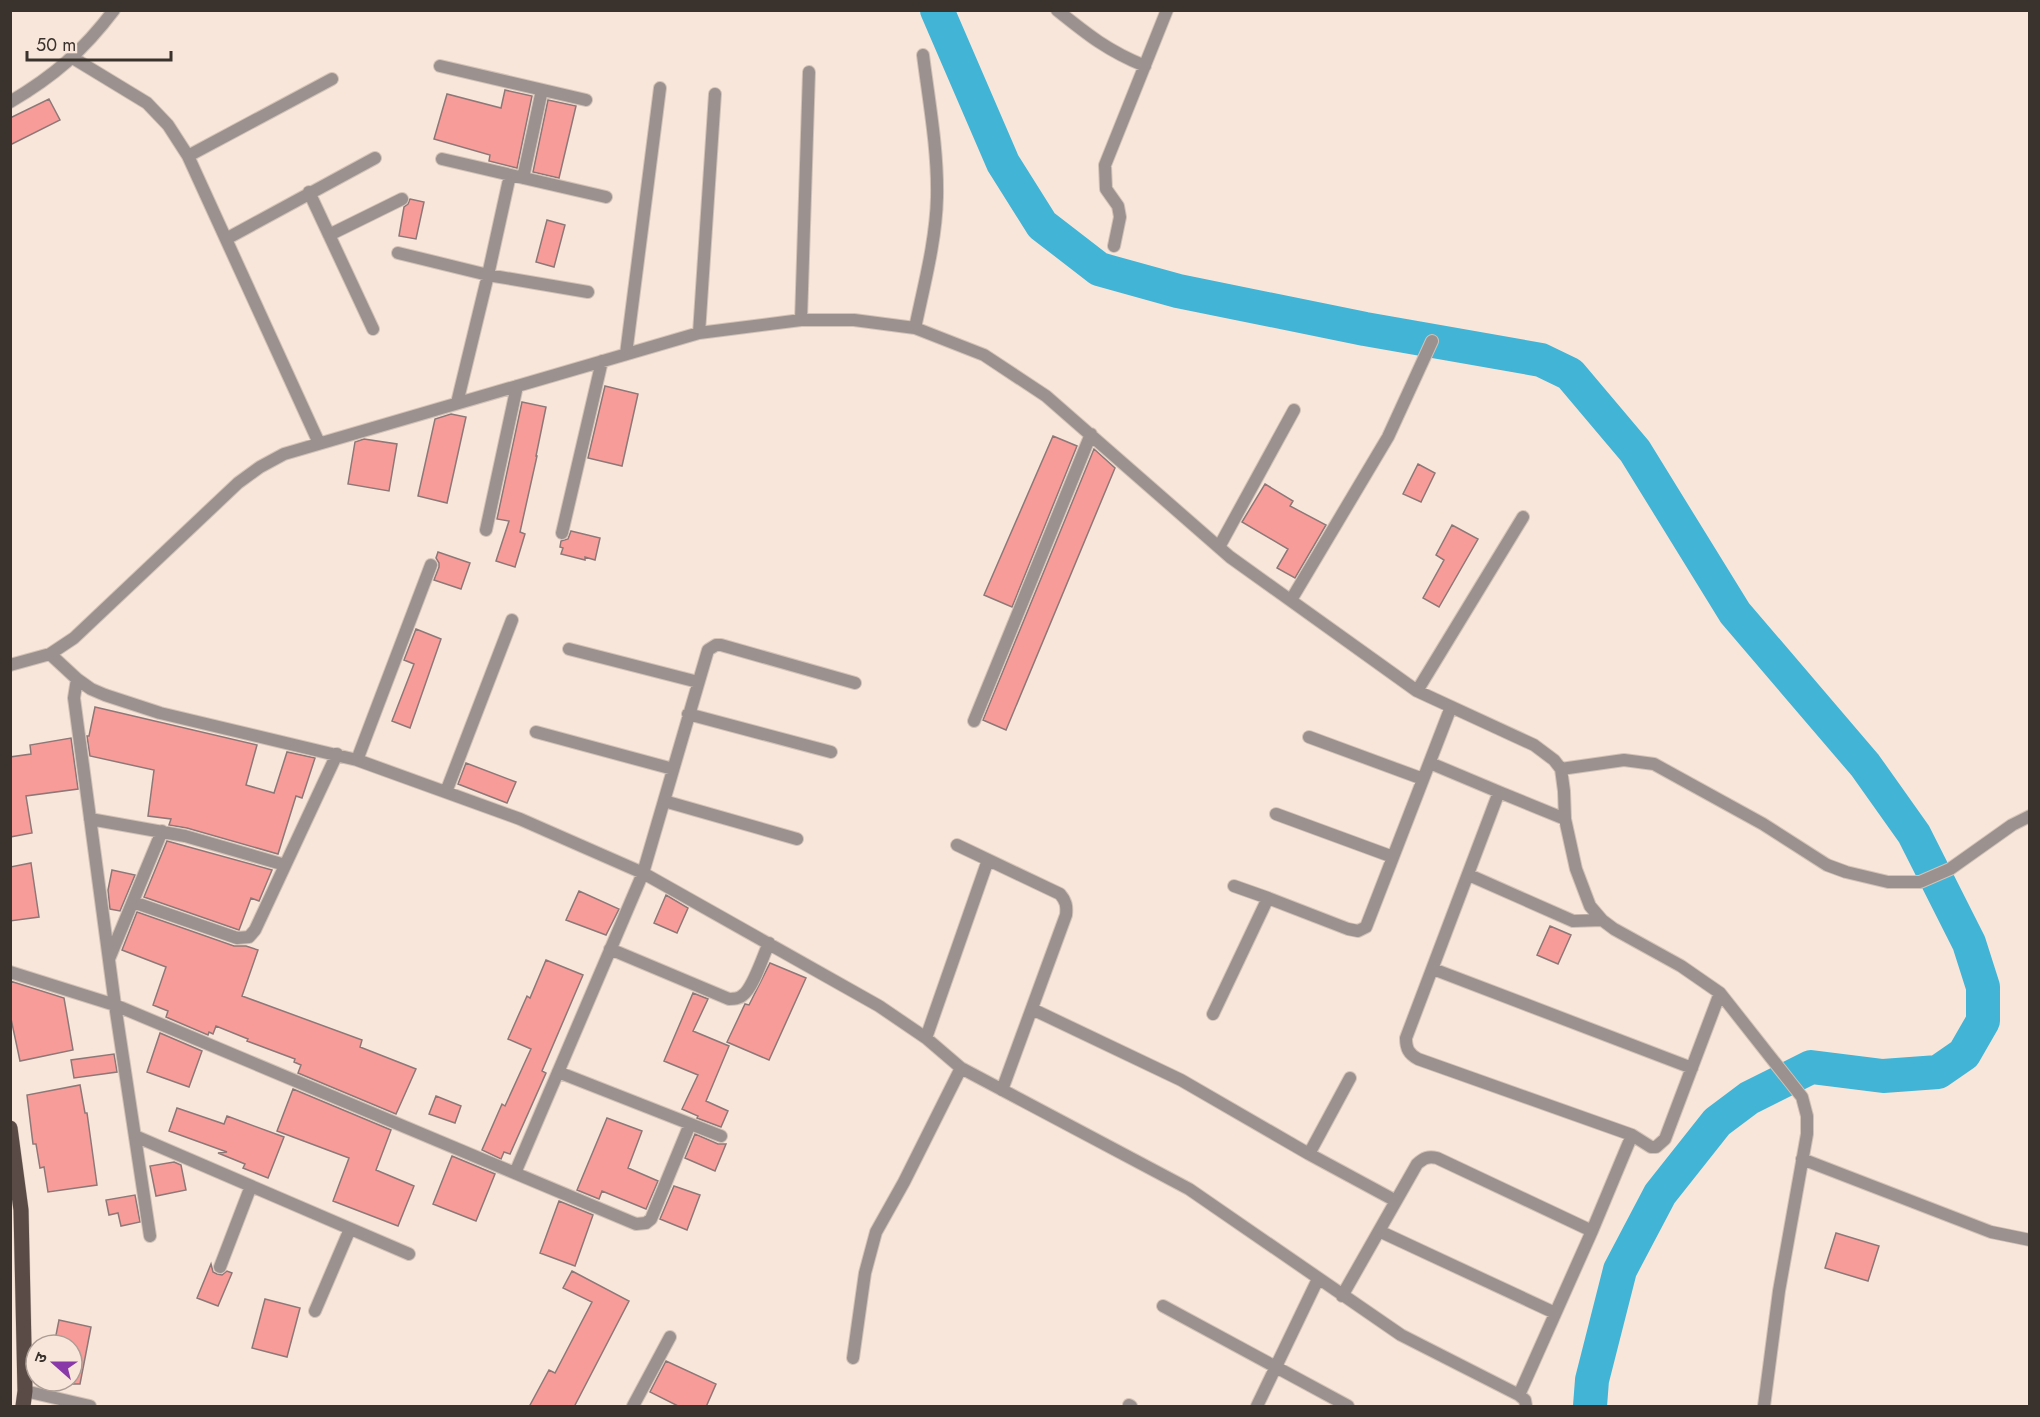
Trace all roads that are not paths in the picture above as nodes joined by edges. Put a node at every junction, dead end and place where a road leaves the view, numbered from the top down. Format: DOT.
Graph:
graph roads {
  1 [pos="114,10"];
  2 [pos="1057,10"];
  3 [pos="1167,10"];
  4 [pos="923,55"];
  5 [pos="73,58"];
  6 [pos="440,66"];
  7 [pos="1145,66"];
  8 [pos="809,72"];
  9 [pos="332,79"];
  10 [pos="660,88"];
  11 [pos="542,90"];
  12 [pos="715,94"];
  13 [pos="586,100"];
  14 [pos="10,102"];
  15 [pos="188,156"];
  16 [pos="375,158"];
  17 [pos="442,159"];
  18 [pos="510,175"];
  19 [pos="523,178"];
  20 [pos="309,192"];
  21 [pos="606,196"];
  22 [pos="402,199"];
  23 [pos="329,235"];
  24 [pos="226,239"];
  25 [pos="1114,246"];
  26 [pos="398,253"];
  27 [pos="488,275"];
  28 [pos="588,292"];
  29 [pos="801,320"];
  30 [pos="915,328"];
  31 [pos="373,329"];
  32 [pos="699,333"];
  33 [pos="1432,341"];
  34 [pos="626,354"];
  35 [pos="602,361"];
  36 [pos="517,386"];
  37 [pos="457,403"];
  38 [pos="1294,410"];
  39 [pos="1091,434"];
  40 [pos="319,443"];
  41 [pos="1523,518"];
  42 [pos="486,530"];
  43 [pos="562,533"];
  44 [pos="1219,547"];
  45 [pos="431,565"];
  46 [pos="1291,600"];
  47 [pos="512,620"];
  48 [pos="569,649"];
  49 [pos="50,654"];
  50 [pos="11,663"];
  51 [pos="77,679"];
  52 [pos="698,682"];
  53 [pos="855,683"];
  54 [pos="1417,691"];
  55 [pos="1451,707"];
  56 [pos="688,714"];
  57 [pos="974,721"];
  58 [pos="536,732"];
  59 [pos="1309,737"];
  60 [pos="831,752"];
  61 [pos="337,754"];
  62 [pos="357,760"];
  63 [pos="1430,763"];
  64 [pos="673,769"];
  65 [pos="1561,769"];
  66 [pos="1423,779"];
  67 [pos="447,792"];
  68 [pos="1499,792"];
  69 [pos="664,801"];
  70 [pos="1276,814"];
  71 [pos="2030,816"];
  72 [pos="90,819"];
  73 [pos="1565,819"];
  74 [pos="162,831"];
  75 [pos="797,839"];
  76 [pos="957,845"];
  77 [pos="1393,857"];
  78 [pos="988,860"];
  79 [pos="285,865"];
  80 [pos="643,873"];
  81 [pos="1469,875"];
  82 [pos="1234,886"];
  83 [pos="1268,898"];
  84 [pos="133,902"];
  85 [pos="1602,920"];
  86 [pos="769,943"];
  87 [pos="610,949"];
  88 [pos="109,960"];
  89 [pos="1432,969"];
  90 [pos="10,972"];
  91 [pos="1719,993"];
  92 [pos="115,1005"];
  93 [pos="1032,1009"];
  94 [pos="1213,1014"];
  95 [pos="926,1038"];
  96 [pos="960,1068"];
  97 [pos="1692,1068"];
  98 [pos="558,1072"];
  99 [pos="1350,1078"];
  100 [pos="1002,1090"];
  101 [pos="690,1124"];
  102 [pos="10,1128"];
  103 [pos="1632,1135"];
  104 [pos="135,1136"];
  105 [pos="721,1136"];
  106 [pos="1309,1154"];
  107 [pos="1802,1160"];
  108 [pos="515,1173"];
  109 [pos="251,1186"];
  110 [pos="1396,1200"];
  111 [pos="350,1229"];
  112 [pos="1379,1231"];
  113 [pos="1592,1231"];
  114 [pos="150,1236"];
  115 [pos="2030,1240"];
  116 [pos="409,1254"];
  117 [pos="220,1267"];
  118 [pos="1318,1280"];
  119 [pos="1342,1296"];
  120 [pos="1163,1306"];
  121 [pos="315,1311"];
  122 [pos="1556,1313"];
  123 [pos="670,1337"];
  124 [pos="24,1345"];
  125 [pos="853,1358"];
  126 [pos="1275,1368"];
  127 [pos="36,1393"];
  128 [pos="1519,1395"];
  129 [pos="90,1407"];
  130 [pos="633,1407"];
  131 [pos="1257,1407"];
  132 [pos="1348,1407"];
  133 [pos="1526,1407"];
  134 [pos="1764,1407"];
  1 -- 5 [label="street"];
  2 -- 7 [label="street"];
  3 -- 7 [label="street"];
  4 -- 30 [label="street"];
  5 -- 14 [label="street"];
  5 -- 15 [label="street"];
  6 -- 11 [label="street"];
  7 -- 25 [label="street"];
  8 -- 29 [label="street"];
  9 -- 15 [label="street"];
  10 -- 34 [label="street"];
  11 -- 13 [label="street"];
  11 -- 19 [label="street"];
  12 -- 32 [label="street"];
  15 -- 24 [label="street"];
  16 -- 20 [label="street"];
  17 -- 18 [label="street"];
  18 -- 19 [label="street"];
  18 -- 27 [label="street"];
  19 -- 21 [label="street"];
  20 -- 23 [label="street"];
  20 -- 24 [label="street"];
  22 -- 23 [label="street"];
  23 -- 31 [label="street"];
  24 -- 40 [label="street"];
  26 -- 27 [label="street"];
  27 -- 28 [label="street"];
  27 -- 37 [label="street"];
  29 -- 30 [label="street"];
  29 -- 32 [label="street"];
  30 -- 39 [label="street"];
  32 -- 34 [label="street"];
  33 -- 46 [label="street"];
  34 -- 35 [label="street"];
  35 -- 36 [label="street"];
  35 -- 43 [label="street"];
  36 -- 37 [label="street"];
  36 -- 42 [label="street"];
  37 -- 40 [label="street"];
  38 -- 44 [label="street"];
  39 -- 44 [label="street"];
  39 -- 57 [label="street"];
  40 -- 49 [label="street"];
  41 -- 54 [label="street"];
  44 -- 46 [label="street"];
  45 -- 62 [label="street"];
  46 -- 54 [label="street"];
  47 -- 67 [label="street"];
  48 -- 52 [label="street"];
  49 -- 50 [label="street"];
  49 -- 51 [label="street"];
  51 -- 61 [label="street"];
  51 -- 72 [label="street"];
  52 -- 53 [label="street"];
  52 -- 56 [label="street"];
  54 -- 55 [label="street"];
  55 -- 63 [label="street"];
  55 -- 65 [label="street"];
  56 -- 60 [label="street"];
  56 -- 64 [label="street"];
  58 -- 64 [label="street"];
  59 -- 66 [label="street"];
  61 -- 62 [label="street"];
  61 -- 79 [label="street"];
  62 -- 67 [label="street"];
  63 -- 66 [label="street"];
  63 -- 68 [label="street"];
  64 -- 69 [label="street"];
  65 -- 71 [label="street"];
  65 -- 73 [label="street"];
  66 -- 77 [label="street"];
  67 -- 80 [label="street"];
  68 -- 73 [label="street"];
  68 -- 81 [label="street"];
  69 -- 75 [label="street"];
  69 -- 80 [label="street"];
  70 -- 77 [label="street"];
  72 -- 74 [label="street"];
  72 -- 88 [label="street"];
  73 -- 85 [label="street"];
  74 -- 79 [label="street"];
  74 -- 84 [label="street"];
  76 -- 78 [label="street"];
  77 -- 83 [label="street"];
  78 -- 93 [label="street"];
  78 -- 95 [label="street"];
  79 -- 84 [label="street"];
  80 -- 86 [label="street"];
  80 -- 87 [label="street"];
  81 -- 85 [label="street"];
  81 -- 89 [label="street"];
  82 -- 83 [label="street"];
  83 -- 94 [label="street"];
  84 -- 88 [label="street"];
  85 -- 91 [label="street"];
  86 -- 87 [label="street"];
  86 -- 95 [label="street"];
  87 -- 98 [label="street"];
  88 -- 92 [label="street"];
  89 -- 97 [label="street"];
  89 -- 103 [label="street"];
  90 -- 92 [label="street"];
  91 -- 97 [label="street"];
  91 -- 107 [label="street"];
  92 -- 104 [label="street"];
  92 -- 108 [label="street"];
  93 -- 100 [label="street"];
  93 -- 106 [label="street"];
  95 -- 96 [label="street"];
  96 -- 100 [label="street"];
  96 -- 125 [label="street"];
  97 -- 103 [label="street"];
  98 -- 101 [label="street"];
  98 -- 108 [label="street"];
  99 -- 106 [label="street"];
  100 -- 118 [label="street"];
  101 -- 105 [label="street"];
  101 -- 108 [label="street"];
  102 -- 124 [label="main road"];
  103 -- 113 [label="street"];
  104 -- 109 [label="street"];
  104 -- 114 [label="street"];
  106 -- 110 [label="street"];
  107 -- 115 [label="street"];
  107 -- 134 [label="street"];
  109 -- 111 [label="street"];
  109 -- 117 [label="street"];
  110 -- 112 [label="street"];
  110 -- 113 [label="street"];
  111 -- 116 [label="street"];
  111 -- 121 [label="street"];
  112 -- 119 [label="street"];
  112 -- 122 [label="street"];
  113 -- 122 [label="street"];
  118 -- 119 [label="street"];
  118 -- 126 [label="street"];
  119 -- 128 [label="street"];
  120 -- 126 [label="street"];
  122 -- 128 [label="street"];
  123 -- 130 [label="street"];
  126 -- 131 [label="street"];
  126 -- 132 [label="street"];
  127 -- 129 [label="street"];
  128 -- 133 [label="street"];
}
